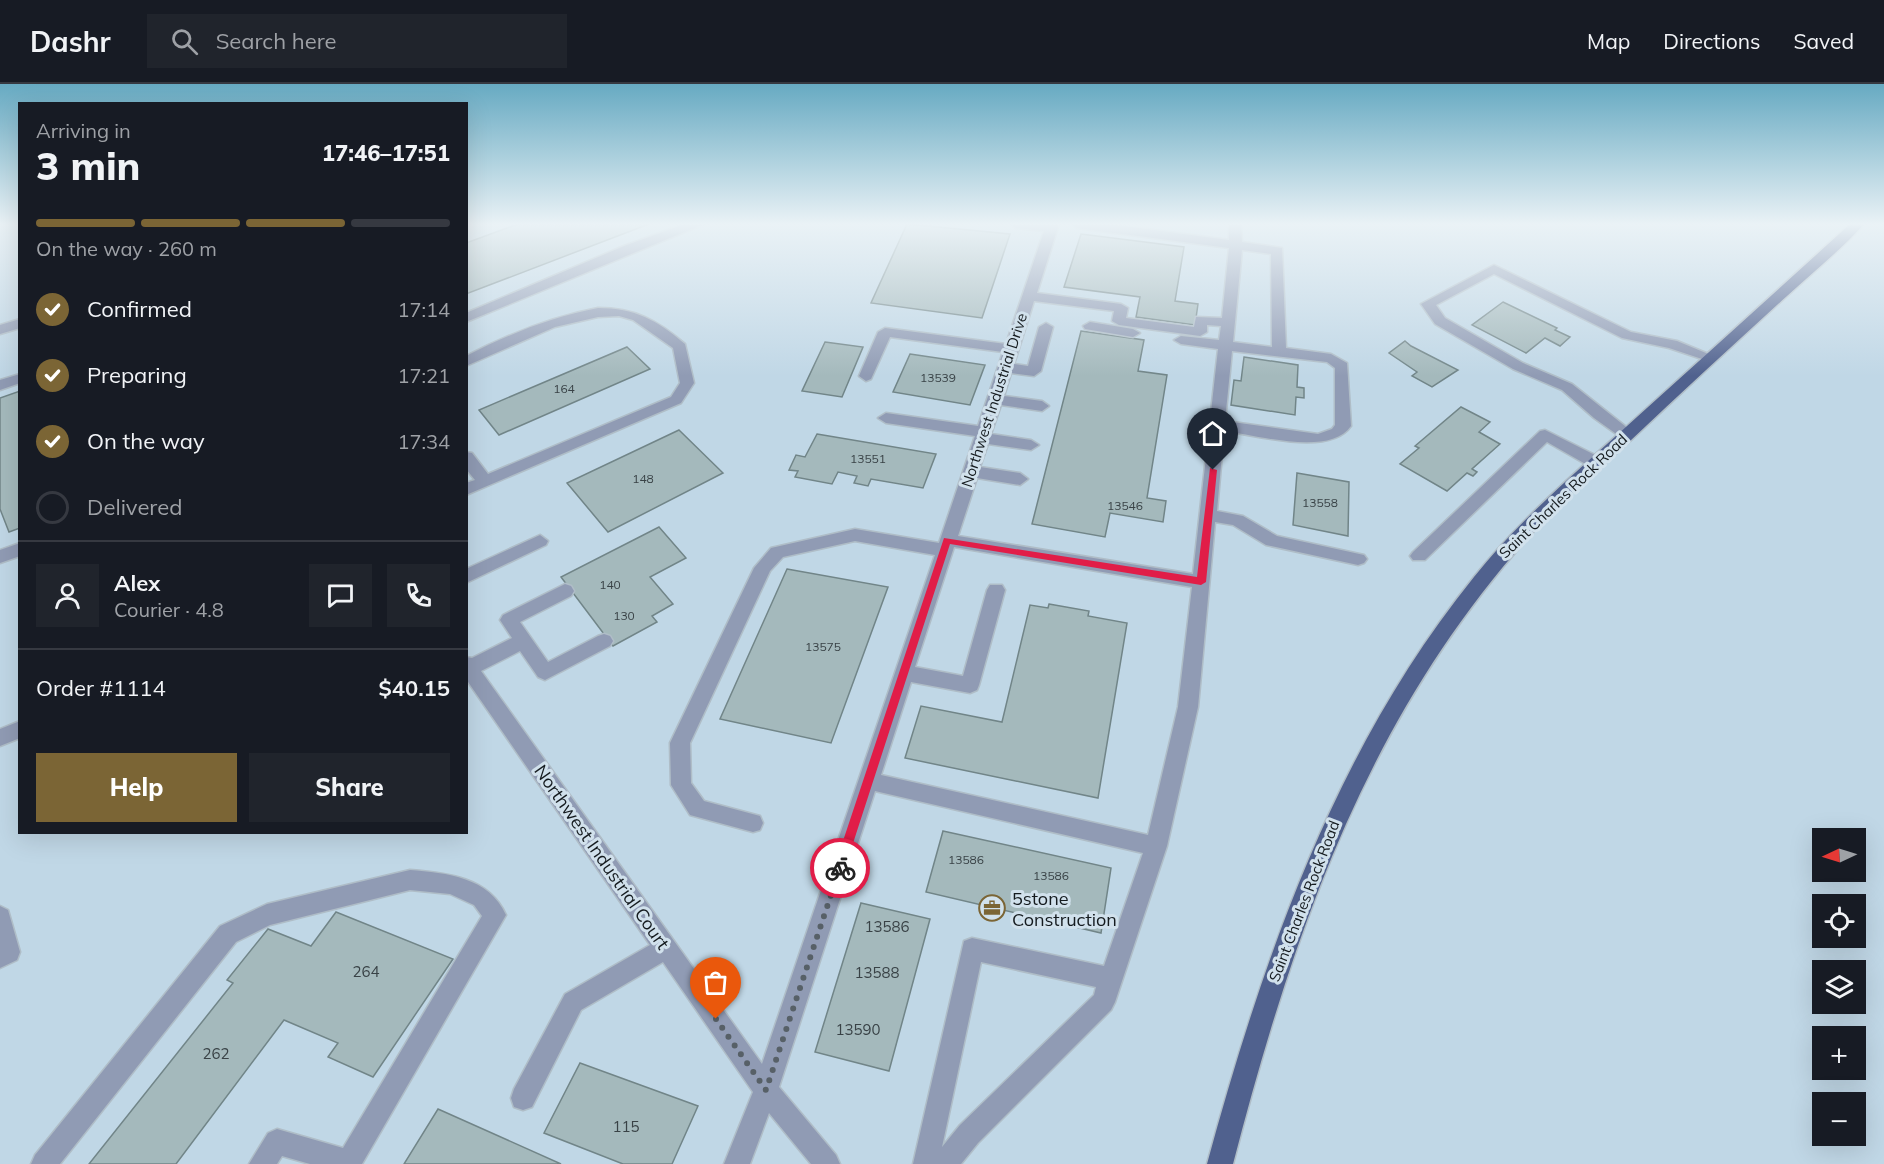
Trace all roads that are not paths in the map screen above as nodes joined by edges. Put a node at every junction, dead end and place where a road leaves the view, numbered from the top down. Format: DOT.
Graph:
graph roads {
  1 [pos="569,274"];
  2 [pos="1036,274"];
  3 [pos="1233,274"];
  4 [pos="1277,274"];
  5 [pos="1484,274"];
  6 [pos="1505,274"];
  7 [pos="1803,274"];
  8 [pos="1029,296"];
  9 [pos="468,317"];
  10 [pos="1228,323"];
  11 [pos="18,324"];
  12 [pos="1090,326"];
  13 [pos="1046,327"];
  14 [pos="0,330"];
  15 [pos="1226,347"];
  16 [pos="1011,348"];
  17 [pos="1279,352"];
  18 [pos="1711,358"];
  19 [pos="468,361"];
  20 [pos="1005,368"];
  21 [pos="866,376"];
  22 [pos="18,379"];
  23 [pos="0,385"];
  24 [pos="994,399"];
  25 [pos="1042,406"];
  26 [pos="886,418"];
  27 [pos="1218,426"];
  28 [pos="1627,434"];
  29 [pos="982,435"];
  30 [pos="1031,445"];
  31 [pos="468,460"];
  32 [pos="1595,462"];
  33 [pos="970,471"];
  34 [pos="1020,479"];
  35 [pos="485,482"];
  36 [pos="468,489"];
  37 [pos="1208,515"];
  38 [pos="540,541"];
  39 [pos="946,545"];
  40 [pos="18,550"];
  41 [pos="1419,556"];
  42 [pos="0,557"];
  43 [pos="1358,560"];
  44 [pos="468,576"];
  45 [pos="1201,582"];
  46 [pos="996,590"];
  47 [pos="565,591"];
  48 [pos="604,640"];
  49 [pos="523,641"];
  50 [pos="468,666"];
  51 [pos="904,673"];
  52 [pos="18,730"];
  53 [pos="0,738"];
  54 [pos="869,781"];
  55 [pos="753,823"];
  56 [pos="1156,846"];
  57 [pos="0,917"];
  58 [pos="666,948"];
  59 [pos="0,957"];
  60 [pos="1111,979"];
  61 [pos="766,1090"];
  62 [pos="523,1098"];
  63 [pos="44,1164"];
  64 [pos="262,1164"];
  65 [pos="737,1164"];
  66 [pos="827,1164"];
  67 [pos="926,1164"];
  68 [pos="945,1164"];
  69 [pos="1221,1164"];
  1 -- 9 [label="street"];
  2 -- 8 [label="street, Northwest Industrial Drive"];
  3 -- 10 [label="street"];
  4 -- 17 [label="street"];
  5 -- 28 [label="street"];
  6 -- 18 [label="street"];
  7 -- 18 [label="main road, Saint Charles Rock Road"];
  8 -- 10 [label="street"];
  8 -- 16 [label="street, Northwest Industrial Drive"];
  10 -- 15 [label="street"];
  11 -- 14 [label="street"];
  12 -- 15 [label="street"];
  13 -- 20 [label="street"];
  15 -- 17 [label="street"];
  15 -- 27 [label="street"];
  16 -- 20 [label="street, Northwest Industrial Drive"];
  16 -- 21 [label="street"];
  17 -- 27 [label="street"];
  18 -- 28 [label="main road, Saint Charles Rock Road"];
  19 -- 35 [label="street"];
  20 -- 24 [label="street, Northwest Industrial Drive"];
  22 -- 23 [label="street"];
  24 -- 25 [label="street"];
  24 -- 29 [label="street, Northwest Industrial Drive"];
  26 -- 29 [label="street"];
  27 -- 37 [label="street"];
  28 -- 32 [label="main road, Saint Charles Rock Road"];
  29 -- 30 [label="street"];
  29 -- 33 [label="street, Northwest Industrial Drive"];
  31 -- 35 [label="street"];
  32 -- 41 [label="street"];
  32 -- 69 [label="main road, Saint Charles Rock Road"];
  33 -- 34 [label="street"];
  33 -- 39 [label="street, Northwest Industrial Drive"];
  35 -- 36 [label="street"];
  37 -- 43 [label="street"];
  37 -- 45 [label="street"];
  38 -- 44 [label="street"];
  39 -- 45 [label="street"];
  39 -- 51 [label="street, Northwest Industrial Drive"];
  39 -- 55 [label="street"];
  40 -- 42 [label="street"];
  45 -- 56 [label="street"];
  46 -- 51 [label="street"];
  47 -- 49 [label="street"];
  48 -- 49 [label="street"];
  49 -- 50 [label="street"];
  50 -- 58 [label="street, Northwest Industrial Court"];
  51 -- 54 [label="street, Northwest Industrial Drive"];
  52 -- 53 [label="street"];
  54 -- 56 [label="street"];
  54 -- 61 [label="street, Northwest Industrial Drive"];
  56 -- 60 [label="street"];
  57 -- 59 [label="street"];
  58 -- 61 [label="street, Northwest Industrial Court"];
  58 -- 62 [label="street"];
  60 -- 67 [label="street"];
  60 -- 68 [label="street"];
  61 -- 65 [label="street, Northwest Industrial Drive"];
  61 -- 66 [label="street, Northwest Industrial Court"];
  63 -- 64 [label="street"];
}
